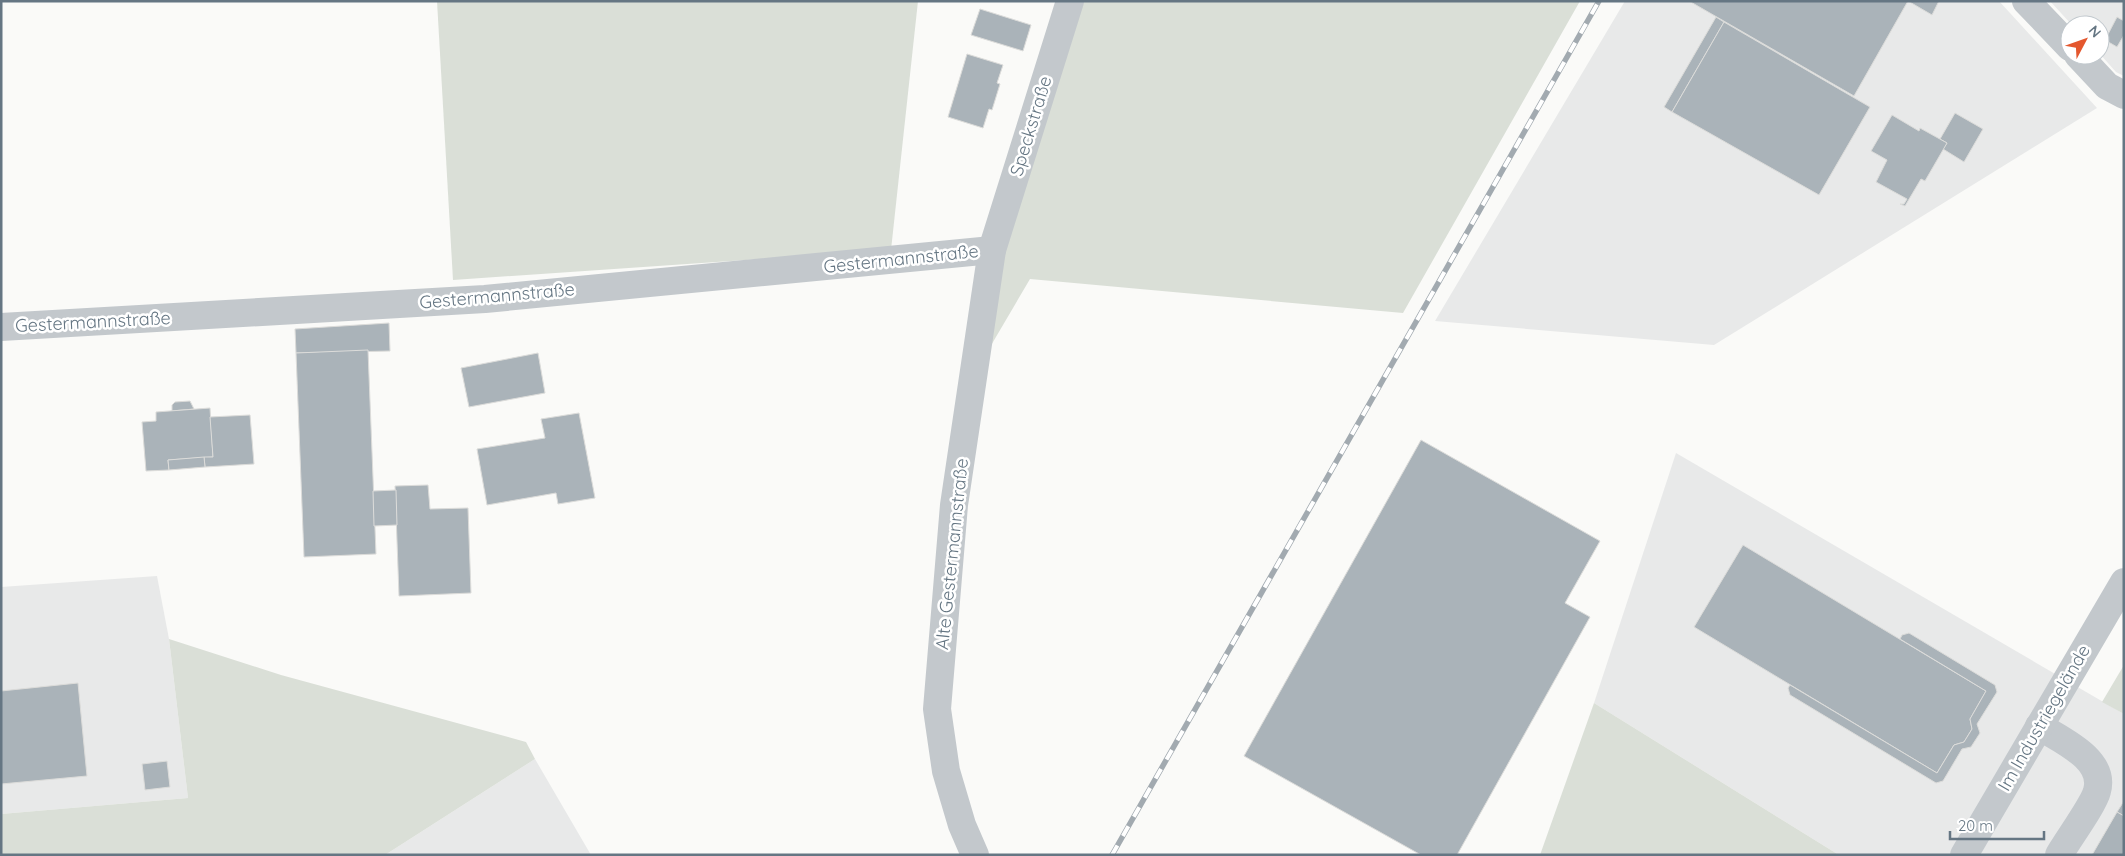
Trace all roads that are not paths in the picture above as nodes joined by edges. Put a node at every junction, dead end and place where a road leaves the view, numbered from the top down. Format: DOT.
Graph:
graph roads {
  1 [pos="1070,1"];
  2 [pos="2026,1"];
  3 [pos="2060,37"];
  4 [pos="2088,65"];
  5 [pos="2124,95"];
  6 [pos="992,250"];
  7 [pos="1,327"];
  8 [pos="2124,582"];
  9 [pos="2039,726"];
  10 [pos="975,855"];
  11 [pos="1964,855"];
  12 [pos="2059,855"];
  1 -- 6 [label="street, Speckstraße"];
  2 -- 3 [label="street"];
  4 -- 5 [label="street"];
  6 -- 7 [label="street, Gestermannstraße"];
  6 -- 10 [label="street, Alte Gestermannstraße"];
  8 -- 9 [label="street, Im Industriegelände"];
  9 -- 11 [label="street, Im Industriegelände"];
  9 -- 12 [label="street"];
}
